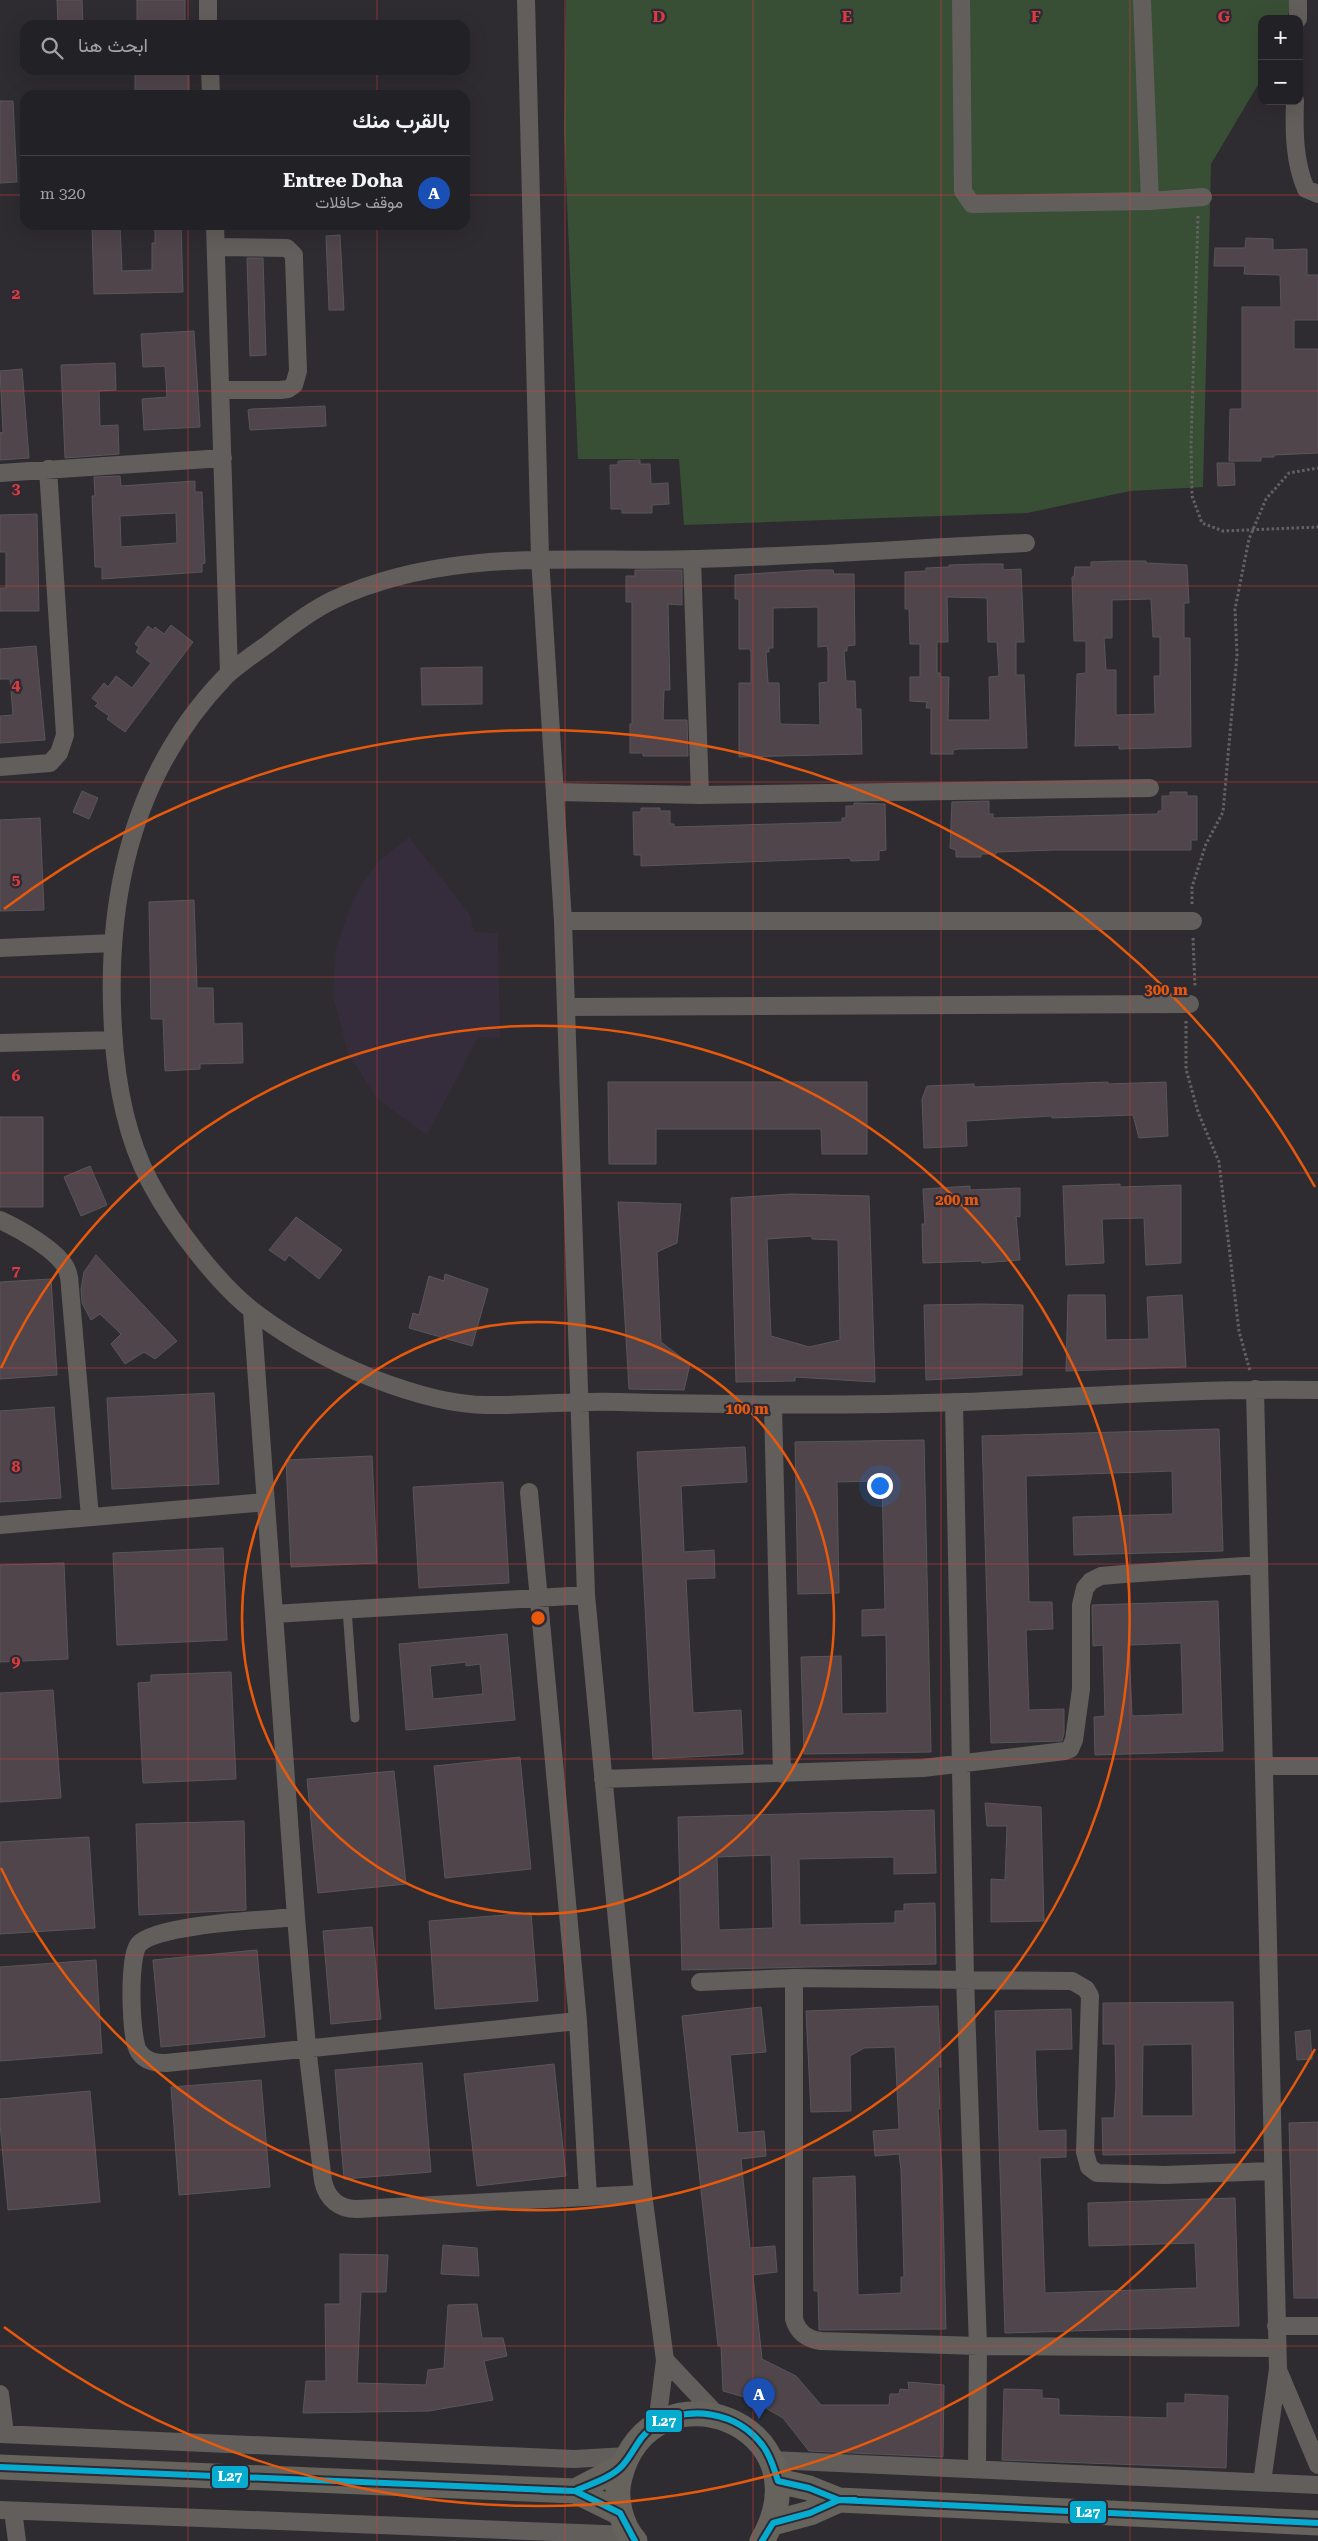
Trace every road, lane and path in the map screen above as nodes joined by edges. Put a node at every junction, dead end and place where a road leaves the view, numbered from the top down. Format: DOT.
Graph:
graph roads {
  1 [pos="208,0"];
  2 [pos="526,0"];
  3 [pos="961,0"];
  4 [pos="1142,0"];
  5 [pos="1298,0"];
  6 [pos="1298,15"];
  7 [pos="208,20"];
  8 [pos="210,75"];
  9 [pos="211,90"];
  10 [pos="1295,105"];
  11 [pos="1318,194"];
  12 [pos="1150,201"];
  13 [pos="1200,204"];
  14 [pos="215,230"];
  15 [pos="216,247"];
  16 [pos="221,390"];
  17 [pos="223,458"];
  18 [pos="1318,468"];
  19 [pos="48,469"];
  20 [pos="0,473"];
  21 [pos="1318,527"];
  22 [pos="1252,530"];
  23 [pos="1026,543"];
  24 [pos="540,558"];
  25 [pos="692,559"];
  26 [pos="229,673"];
  27 [pos="0,767"];
  28 [pos="1150,788"];
  29 [pos="556,792"];
  30 [pos="700,795"];
  31 [pos="563,921"];
  32 [pos="1193,921"];
  33 [pos="113,943"];
  34 [pos="0,948"];
  35 [pos="1190,1004"];
  36 [pos="566,1007"];
  37 [pos="114,1040"];
  38 [pos="0,1043"];
  39 [pos="0,1220"];
  40 [pos="252,1311"];
  41 [pos="1254,1389"];
  42 [pos="1318,1390"];
  43 [pos="580,1400"];
  44 [pos="954,1402"];
  45 [pos="772,1406"];
  46 [pos="529,1492"];
  47 [pos="266,1502"];
  48 [pos="90,1517"];
  49 [pos="0,1525"];
  50 [pos="1259,1565"];
  51 [pos="586,1595"];
  52 [pos="540,1597"];
  53 [pos="347,1610"];
  54 [pos="274,1614"];
  55 [pos="355,1718"];
  56 [pos="962,1762"];
  57 [pos="1264,1766"];
  58 [pos="1318,1766"];
  59 [pos="782,1774"];
  60 [pos="603,1780"];
  61 [pos="296,1917"];
  62 [pos="794,1978"];
  63 [pos="965,1978"];
  64 [pos="700,1982"];
  65 [pos="578,2021"];
  66 [pos="307,2047"];
  67 [pos="1273,2171"];
  68 [pos="642,2194"];
  69 [pos="588,2197"];
  70 [pos="1276,2326"];
  71 [pos="1318,2326"];
  72 [pos="978,2346"];
  73 [pos="1277,2348"];
  74 [pos="665,2360"];
  75 [pos="1278,2370"];
  76 [pos="0,2394"];
  77 [pos="718,2415"];
  78 [pos="657,2424"];
  79 [pos="2,2434"];
  80 [pos="625,2461"];
  81 [pos="1318,2465"];
  82 [pos="0,2467"];
  83 [pos="978,2468"];
  84 [pos="775,2471"];
  85 [pos="1262,2482"];
  86 [pos="1318,2485"];
  87 [pos="575,2491"];
  88 [pos="839,2500"];
  89 [pos="6,2511"];
  90 [pos="620,2512"];
  91 [pos="1318,2523"];
  92 [pos="767,2532"];
  93 [pos="633,2538"];
  94 [pos="17,2541"];
  1 -- 7 [label="street"];
  2 -- 24 [label="street"];
  3 -- 12 [label="street"];
  4 -- 12 [label="street"];
  5 -- 6 [label="street"];
  8 -- 9 [label="street"];
  10 -- 11 [label="street"];
  12 -- 13 [label="street"];
  13 -- 22 [label="path"];
  14 -- 15 [label="street"];
  15 -- 16 [label="street"];
  15 -- 16 [label="street"];
  16 -- 17 [label="street"];
  17 -- 19 [label="street"];
  17 -- 26 [label="street"];
  18 -- 22 [label="path"];
  19 -- 20 [label="street"];
  19 -- 27 [label="street"];
  21 -- 22 [label="path"];
  22 -- 32 [label="path"];
  23 -- 25 [label="street"];
  24 -- 25 [label="street"];
  24 -- 26 [label="street"];
  24 -- 29 [label="street"];
  25 -- 30 [label="street"];
  26 -- 33 [label="street"];
  28 -- 30 [label="street"];
  29 -- 30 [label="street"];
  29 -- 31 [label="street"];
  31 -- 32 [label="street"];
  31 -- 36 [label="street"];
  32 -- 35 [label="path"];
  33 -- 34 [label="street"];
  33 -- 37 [label="street"];
  35 -- 36 [label="street"];
  35 -- 41 [label="path"];
  36 -- 43 [label="street"];
  37 -- 38 [label="street"];
  37 -- 40 [label="street"];
  39 -- 48 [label="street"];
  40 -- 43 [label="street"];
  40 -- 47 [label="street"];
  41 -- 42 [label="street"];
  41 -- 44 [label="street"];
  41 -- 50 [label="street"];
  43 -- 45 [label="street"];
  43 -- 51 [label="street"];
  44 -- 45 [label="street"];
  44 -- 56 [label="street"];
  45 -- 59 [label="street"];
  46 -- 52 [label="street"];
  47 -- 48 [label="street"];
  47 -- 54 [label="street"];
  48 -- 49 [label="street"];
  50 -- 56 [label="street"];
  50 -- 57 [label="street"];
  51 -- 52 [label="street"];
  51 -- 60 [label="street"];
  52 -- 53 [label="street"];
  52 -- 65 [label="street"];
  53 -- 54 [label="street"];
  53 -- 55 [label="lane"];
  54 -- 61 [label="street"];
  56 -- 59 [label="street"];
  56 -- 63 [label="street"];
  57 -- 58 [label="street"];
  57 -- 67 [label="street"];
  59 -- 60 [label="street"];
  60 -- 68 [label="street"];
  61 -- 66 [label="street"];
  61 -- 66 [label="street"];
  62 -- 63 [label="street"];
  62 -- 64 [label="street"];
  62 -- 72 [label="street"];
  63 -- 67 [label="street"];
  63 -- 72 [label="street"];
  65 -- 66 [label="street"];
  65 -- 69 [label="street"];
  66 -- 69 [label="street"];
  67 -- 70 [label="street"];
  68 -- 69 [label="street"];
  68 -- 74 [label="street"];
  70 -- 71 [label="street"];
  70 -- 73 [label="street"];
  72 -- 73 [label="street"];
  72 -- 83 [label="street"];
  73 -- 75 [label="street"];
  74 -- 77 [label="street"];
  74 -- 78 [label="street"];
  75 -- 81 [label="street"];
  75 -- 85 [label="street"];
  76 -- 79 [label="street"];
  77 -- 78 [label="main road"];
  77 -- 84 [label="main road"];
  78 -- 80 [label="main road"];
  79 -- 80 [label="street"];
  80 -- 87 [label="main road"];
  80 -- 90 [label="main road"];
  82 -- 87 [label="main road"];
  83 -- 84 [label="street"];
  83 -- 85 [label="street"];
  84 -- 88 [label="main road"];
  84 -- 92 [label="main road"];
  85 -- 86 [label="street"];
  87 -- 90 [label="main road"];
  88 -- 91 [label="main road"];
  88 -- 92 [label="main road"];
  89 -- 93 [label="street"];
  89 -- 94 [label="street"];
  90 -- 93 [label="main road"];
}
